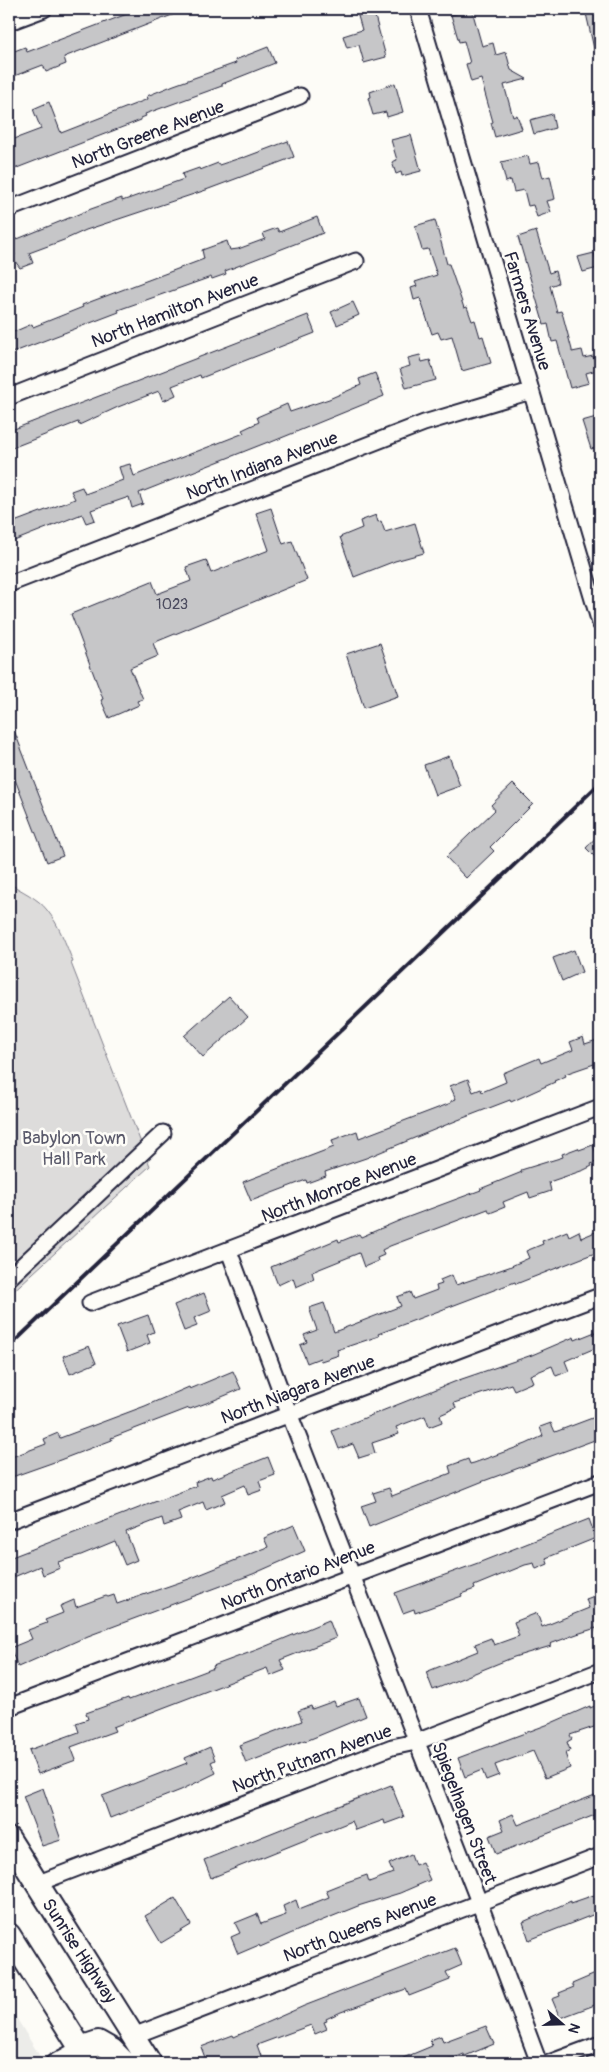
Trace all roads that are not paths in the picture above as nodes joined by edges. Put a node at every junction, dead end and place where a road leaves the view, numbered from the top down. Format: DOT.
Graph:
graph roads {
  1 [pos="44,9"];
  2 [pos="418,9"];
  3 [pos="9,22"];
  4 [pos="300,96"];
  5 [pos="9,209"];
  6 [pos="356,261"];
  7 [pos="531,391"];
  8 [pos="9,397"];
  9 [pos="9,584"];
  10 [pos="600,623"];
  11 [pos="600,1107"];
  12 [pos="163,1133"];
  13 [pos="229,1251"];
  14 [pos="9,1278"];
  15 [pos="600,1296"];
  16 [pos="90,1303"];
  17 [pos="288,1413"];
  18 [pos="600,1482"];
  19 [pos="9,1521"];
  20 [pos="351,1576"];
  21 [pos="600,1671"];
  22 [pos="9,1707"];
  23 [pos="416,1742"];
  24 [pos="9,1839"];
  25 [pos="600,1856"];
  26 [pos="36,1884"];
  27 [pos="479,1902"];
  28 [pos="9,1935"];
  29 [pos="133,2036"];
  30 [pos="600,2044"];
  31 [pos="85,2055"];
  32 [pos="53,2063"];
  33 [pos="125,2063"];
  34 [pos="150,2063"];
  35 [pos="158,2063"];
  36 [pos="540,2063"];
  37 [pos="549,2063"];
  1 -- 3 [label="street"];
  2 -- 7 [label="street, Farmers Avenue"];
  4 -- 5 [label="street, North Greene Avenue"];
  6 -- 8 [label="street, North Hamilton Avenue"];
  7 -- 9 [label="street, North Indiana Avenue"];
  7 -- 10 [label="street, Farmers Avenue"];
  11 -- 13 [label="street, North Monroe Avenue"];
  12 -- 14 [label="street"];
  13 -- 16 [label="street, North Monroe Avenue"];
  13 -- 17 [label="street"];
  15 -- 17 [label="street, North Niagara Avenue"];
  17 -- 19 [label="street, North Niagara Avenue"];
  17 -- 20 [label="street, Spiegelhagen Street"];
  18 -- 20 [label="street, North Ontario Avenue"];
  20 -- 22 [label="street, North Ontario Avenue"];
  20 -- 23 [label="street, Spiegelhagen Street"];
  21 -- 23 [label="street, North Putnam Avenue"];
  23 -- 26 [label="street, North Putnam Avenue"];
  23 -- 27 [label="street, Spiegelhagen Street"];
  24 -- 26 [label="highway, Sunrise Highway"];
  25 -- 27 [label="street, North Queens Avenue"];
  26 -- 29 [label="highway, Sunrise Highway"];
  27 -- 29 [label="street, North Queens Avenue"];
  27 -- 36 [label="street, Spiegelhagen Street"];
  28 -- 31 [label="highway"];
  29 -- 34 [label="highway, Sunrise Highway"];
  29 -- 35 [label="highway"];
  30 -- 37 [label="street"];
  31 -- 32 [label="street"];
  31 -- 33 [label="highway"];
}
